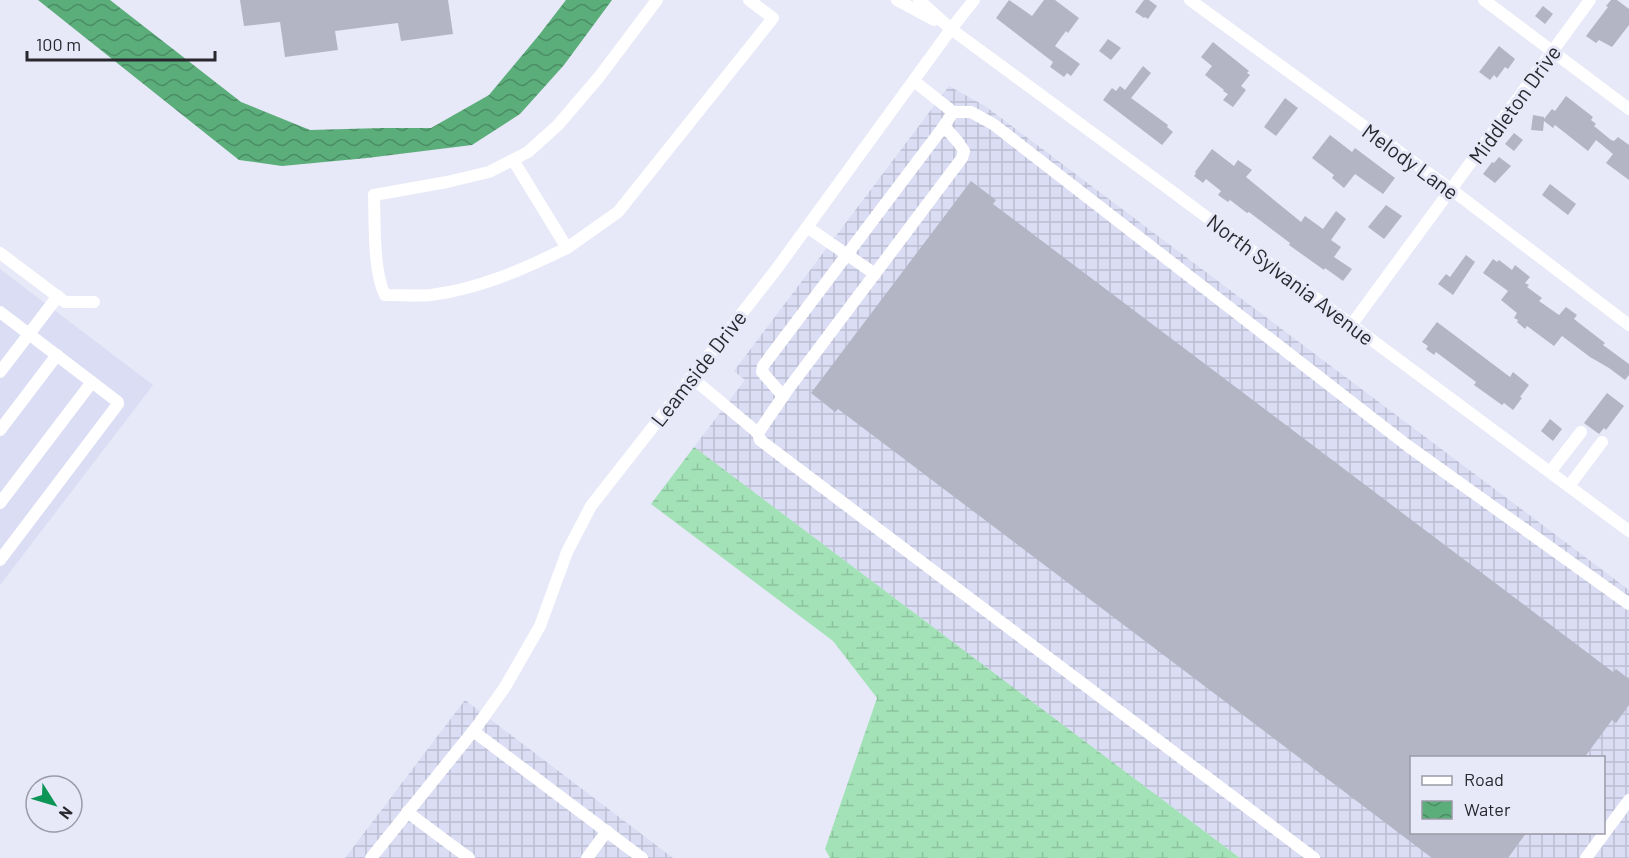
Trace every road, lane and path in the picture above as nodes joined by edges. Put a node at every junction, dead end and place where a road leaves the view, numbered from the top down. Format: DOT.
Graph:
graph roads {
  1 [pos="657,0"];
  2 [pos="748,0"];
  3 [pos="897,0"];
  4 [pos="919,0"];
  5 [pos="974,0"];
  6 [pos="1190,0"];
  7 [pos="1484,0"];
  8 [pos="1590,0"];
  9 [pos="951,29"];
  10 [pos="1552,51"];
  11 [pos="914,81"];
  12 [pos="1629,109"];
  13 [pos="953,112"];
  14 [pos="944,126"];
  15 [pos="513,159"];
  16 [pos="1452,190"];
  17 [pos="807,226"];
  18 [pos="567,248"];
  19 [pos="0,253"];
  20 [pos="846,254"];
  21 [pos="875,274"];
  22 [pos="57,296"];
  23 [pos="94,302"];
  24 [pos="0,312"];
  25 [pos="1352,324"];
  26 [pos="1629,325"];
  27 [pos="29,333"];
  28 [pos="57,355"];
  29 [pos="2,363"];
  30 [pos="691,377"];
  31 [pos="92,382"];
  32 [pos="783,396"];
  33 [pos="0,430"];
  34 [pos="1581,432"];
  35 [pos="758,433"];
  36 [pos="1602,442"];
  37 [pos="1550,472"];
  38 [pos="1569,486"];
  39 [pos="0,503"];
  40 [pos="1629,531"];
  41 [pos="0,560"];
  42 [pos="1629,604"];
  43 [pos="475,728"];
  44 [pos="1629,800"];
  45 [pos="407,812"];
  46 [pos="607,831"];
  47 [pos="1605,832"];
  48 [pos="1604,834"];
  49 [pos="371,858"];
  50 [pos="469,858"];
  51 [pos="587,858"];
  52 [pos="642,858"];
  53 [pos="1314,858"];
  54 [pos="1586,858"];
  1 -- 15 [label="street"];
  2 -- 18 [label="street"];
  3 -- 9 [label="street, North Sylvania Avenue"];
  4 -- 9 [label="street, North Sylvania Avenue"];
  5 -- 9 [label="street, Leamside Drive"];
  6 -- 16 [label="street, Melody Lane"];
  7 -- 10 [label="street"];
  8 -- 10 [label="street, Middleton Drive"];
  9 -- 11 [label="street, Leamside Drive"];
  9 -- 25 [label="street, North Sylvania Avenue"];
  10 -- 12 [label="street"];
  10 -- 16 [label="street, Middleton Drive"];
  11 -- 13 [label="street"];
  11 -- 17 [label="street, Leamside Drive"];
  13 -- 14 [label="street"];
  13 -- 42 [label="street"];
  14 -- 20 [label="street"];
  14 -- 21 [label="street"];
  15 -- 18 [label="street"];
  15 -- 18 [label="street"];
  16 -- 25 [label="street, Middleton Drive"];
  16 -- 26 [label="street, Melody Lane"];
  17 -- 20 [label="street"];
  17 -- 30 [label="street, Leamside Drive"];
  19 -- 22 [label="street"];
  20 -- 21 [label="street"];
  20 -- 32 [label="street"];
  21 -- 32 [label="street"];
  22 -- 23 [label="street"];
  22 -- 27 [label="street"];
  24 -- 27 [label="street"];
  25 -- 37 [label="street, North Sylvania Avenue"];
  27 -- 28 [label="street"];
  27 -- 29 [label="street"];
  28 -- 31 [label="street"];
  28 -- 33 [label="street"];
  30 -- 35 [label="street"];
  30 -- 43 [label="street, Leamside Drive"];
  31 -- 39 [label="street"];
  31 -- 41 [label="street"];
  32 -- 35 [label="street"];
  34 -- 37 [label="street"];
  35 -- 53 [label="street"];
  36 -- 38 [label="street"];
  37 -- 38 [label="street, North Sylvania Avenue"];
  38 -- 40 [label="street, North Sylvania Avenue"];
  43 -- 45 [label="street, Leamside Drive"];
  43 -- 46 [label="street"];
  44 -- 47 [label="street"];
  45 -- 49 [label="street, Leamside Drive"];
  45 -- 50 [label="street"];
  46 -- 51 [label="street"];
  46 -- 52 [label="street"];
  48 -- 54 [label="street"];
}
